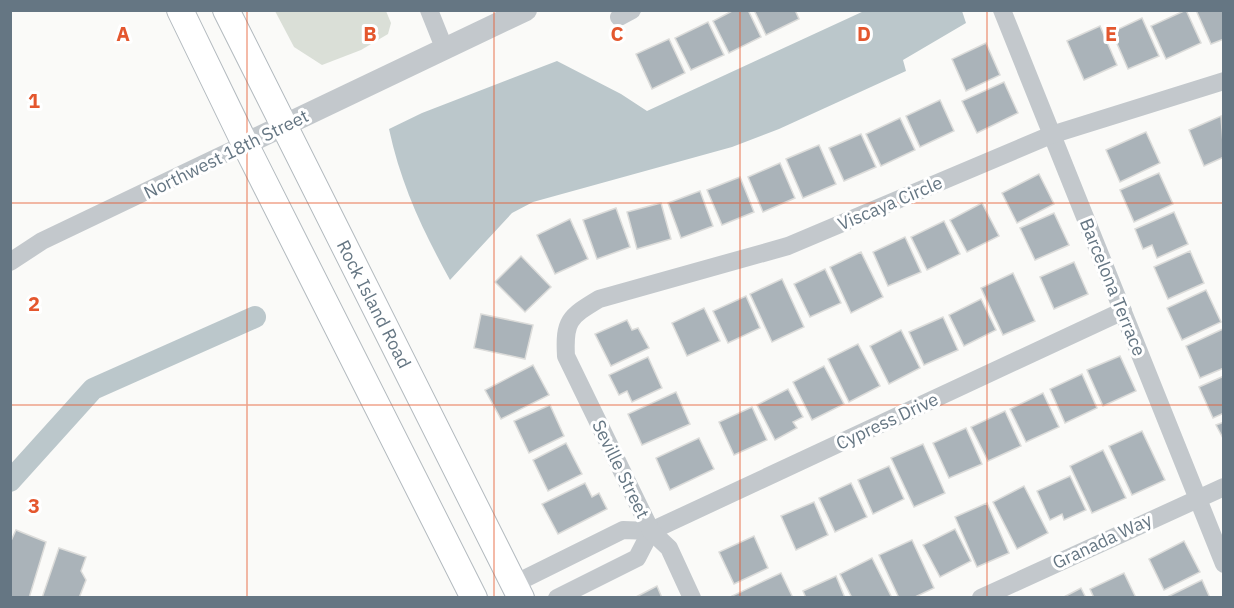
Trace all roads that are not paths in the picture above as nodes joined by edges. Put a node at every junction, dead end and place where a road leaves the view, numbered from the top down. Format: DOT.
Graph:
graph roads {
  1 [pos="180,10"];
  2 [pos="226,10"];
  3 [pos="429,10"];
  4 [pos="525,10"];
  5 [pos="1002,10"];
  6 [pos="444,50"];
  7 [pos="1224,81"];
  8 [pos="284,126"];
  9 [pos="1051,135"];
  10 [pos="244,144"];
  11 [pos="10,262"];
  12 [pos="1123,311"];
  13 [pos="564,332"];
  14 [pos="1224,487"];
  15 [pos="1197,497"];
  16 [pos="651,531"];
  17 [pos="1224,564"];
  18 [pos="518,591"];
  19 [pos="474,597"];
  20 [pos="557,597"];
  21 [pos="692,597"];
  22 [pos="981,597"];
  1 -- 10 [label="main road"];
  2 -- 8 [label="main road, Rock Island Road"];
  3 -- 6 [label="street"];
  4 -- 6 [label="street, Northwest 18th Street"];
  5 -- 9 [label="street, Barcelona Terrace"];
  6 -- 8 [label="street, Northwest 18th Street"];
  7 -- 9 [label="street, Viscaya Circle"];
  8 -- 10 [label="street, Northwest 18th Street"];
  8 -- 18 [label="main road, Rock Island Road"];
  9 -- 12 [label="street, Barcelona Terrace"];
  9 -- 13 [label="street, Viscaya Circle"];
  10 -- 11 [label="street, Northwest 18th Street"];
  10 -- 19 [label="main road"];
  12 -- 15 [label="street, Barcelona Terrace"];
  12 -- 16 [label="street, Cypress Drive"];
  13 -- 16 [label="street, Seville Street"];
  14 -- 15 [label="street, Granada Way"];
  15 -- 17 [label="street, Barcelona Terrace"];
  15 -- 22 [label="street, Granada Way"];
  16 -- 18 [label="street, Cypress Drive"];
  16 -- 20 [label="street"];
  16 -- 21 [label="street, Seville Street"];
}
